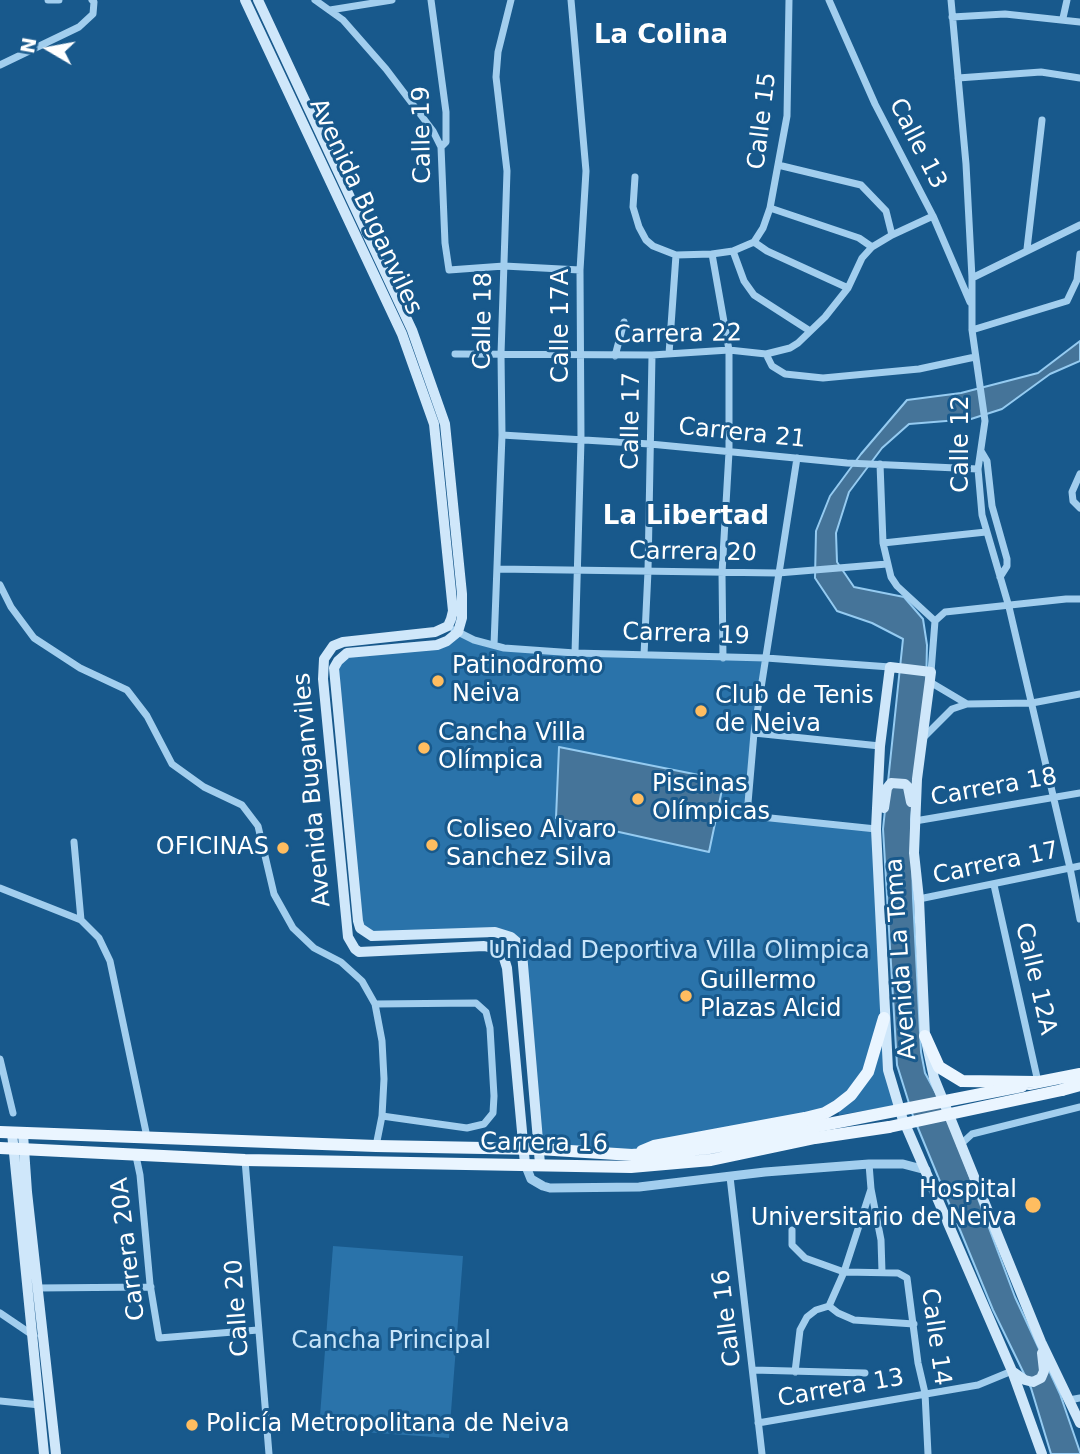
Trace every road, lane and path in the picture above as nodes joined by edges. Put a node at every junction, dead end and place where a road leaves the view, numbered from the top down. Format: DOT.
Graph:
graph roads {
  1 [pos="48,0"];
  2 [pos="59,0"];
  3 [pos="92,0"];
  4 [pos="245,0"];
  5 [pos="258,0"];
  6 [pos="392,0"];
  7 [pos="431,0"];
  8 [pos="512,0"];
  9 [pos="571,0"];
  10 [pos="789,0"];
  11 [pos="829,0"];
  12 [pos="951,0"];
  13 [pos="1068,0"];
  14 [pos="320,1"];
  15 [pos="330,10"];
  16 [pos="952,18"];
  17 [pos="1063,18"];
  18 [pos="1080,22"];
  19 [pos="0,65"];
  20 [pos="958,78"];
  21 [pos="1080,78"];
  22 [pos="1042,120"];
  23 [pos="441,147"];
  24 [pos="778,165"];
  25 [pos="635,177"];
  26 [pos="770,208"];
  27 [pos="933,216"];
  28 [pos="1080,225"];
  29 [pos="892,235"];
  30 [pos="754,242"];
  31 [pos="872,247"];
  32 [pos="1027,249"];
  33 [pos="733,251"];
  34 [pos="712,254"];
  35 [pos="1080,254"];
  36 [pos="676,255"];
  37 [pos="504,266"];
  38 [pos="580,270"];
  39 [pos="972,278"];
  40 [pos="848,288"];
  41 [pos="971,306"];
  42 [pos="624,322"];
  43 [pos="972,330"];
  44 [pos="810,331"];
  45 [pos="729,350"];
  46 [pos="455,354"];
  47 [pos="501,354"];
  48 [pos="669,354"];
  49 [pos="766,354"];
  50 [pos="581,355"];
  51 [pos="652,355"];
  52 [pos="615,356"];
  53 [pos="975,357"];
  54 [pos="502,435"];
  55 [pos="580,440"];
  56 [pos="650,444"];
  57 [pos="981,451"];
  58 [pos="729,452"];
  59 [pos="797,458"];
  60 [pos="877,464"];
  61 [pos="978,469"];
  62 [pos="1080,474"];
  63 [pos="1080,508"];
  64 [pos="986,532"];
  65 [pos="883,543"];
  66 [pos="887,564"];
  67 [pos="497,569"];
  68 [pos="576,571"];
  69 [pos="648,571"];
  70 [pos="722,573"];
  71 [pos="778,573"];
  72 [pos="1000,577"];
  73 [pos="0,584"];
  74 [pos="1080,599"];
  75 [pos="1009,607"];
  76 [pos="935,621"];
  77 [pos="453,629"];
  78 [pos="494,645"];
  79 [pos="575,653"];
  80 [pos="644,655"];
  81 [pos="723,657"];
  82 [pos="766,658"];
  83 [pos="894,667"];
  84 [pos="930,675"];
  85 [pos="1080,694"];
  86 [pos="1032,703"];
  87 [pos="967,704"];
  88 [pos="754,733"];
  89 [pos="922,739"];
  90 [pos="880,746"];
  91 [pos="1080,793"];
  92 [pos="1053,798"];
  93 [pos="915,821"];
  94 [pos="876,829"];
  95 [pos="74,842"];
  96 [pos="878,848"];
  97 [pos="914,853"];
  98 [pos="1080,866"];
  99 [pos="1070,868"];
  100 [pos="994,885"];
  101 [pos="0,888"];
  102 [pos="919,899"];
  103 [pos="81,919"];
  104 [pos="1080,919"];
  105 [pos="375,1004"];
  106 [pos="884,1018"];
  107 [pos="925,1036"];
  108 [pos="0,1059"];
  109 [pos="1080,1074"];
  110 [pos="1037,1082"];
  111 [pos="1080,1085"];
  112 [pos="1080,1107"];
  113 [pos="13,1113"];
  114 [pos="382,1116"];
  115 [pos="12,1133"];
  116 [pos="814,1133"];
  117 [pos="147,1137"];
  118 [pos="376,1146"];
  119 [pos="959,1146"];
  120 [pos="12,1148"];
  121 [pos="522,1149"];
  122 [pos="539,1149"];
  123 [pos="632,1155"];
  124 [pos="136,1156"];
  125 [pos="245,1160"];
  126 [pos="524,1164"];
  127 [pos="540,1164"];
  128 [pos="869,1164"];
  129 [pos="926,1170"];
  130 [pos="730,1177"];
  131 [pos="871,1189"];
  132 [pos="792,1230"];
  133 [pos="844,1272"];
  134 [pos="881,1272"];
  135 [pos="151,1287"];
  136 [pos="38,1288"];
  137 [pos="829,1306"];
  138 [pos="0,1313"];
  139 [pos="914,1324"];
  140 [pos="258,1330"];
  141 [pos="39,1338"];
  142 [pos="1041,1342"];
  143 [pos="753,1370"];
  144 [pos="1012,1371"];
  145 [pos="795,1372"];
  146 [pos="865,1373"];
  147 [pos="925,1393"];
  148 [pos="1074,1399"];
  149 [pos="0,1401"];
  150 [pos="40,1405"];
  151 [pos="758,1423"];
  152 [pos="1080,1423"];
  153 [pos="44,1454"];
  154 [pos="56,1454"];
  155 [pos="269,1454"];
  156 [pos="762,1454"];
  157 [pos="928,1454"];
  158 [pos="1042,1454"];
  1 -- 2 [label="street"];
  3 -- 19 [label="street"];
  4 -- 77 [label="main road, Avenida Buganviles"];
  5 -- 77 [label="main road, Avenida Buganviles"];
  6 -- 15 [label="street"];
  7 -- 23 [label="street, Calle 19"];
  8 -- 37 [label="street, Calle 18"];
  9 -- 38 [label="street, Calle 17A"];
  10 -- 24 [label="street, Calle 15"];
  11 -- 27 [label="street, Calle 13"];
  12 -- 16 [label="street, Calle 12"];
  13 -- 17 [label="street"];
  14 -- 15 [label="street"];
  15 -- 23 [label="street"];
  16 -- 17 [label="street"];
  16 -- 20 [label="street, Calle 12"];
  17 -- 18 [label="street"];
  20 -- 21 [label="street"];
  20 -- 39 [label="street, Calle 12"];
  22 -- 32 [label="street"];
  23 -- 37 [label="street, Calle 19"];
  24 -- 26 [label="street, Calle 15"];
  24 -- 29 [label="street"];
  25 -- 36 [label="street"];
  26 -- 30 [label="street, Calle 15"];
  26 -- 31 [label="street"];
  27 -- 29 [label="street"];
  27 -- 41 [label="street, Calle 13"];
  28 -- 32 [label="street"];
  29 -- 31 [label="street"];
  30 -- 33 [label="street"];
  30 -- 40 [label="street"];
  31 -- 40 [label="street"];
  32 -- 39 [label="street"];
  33 -- 34 [label="street"];
  33 -- 44 [label="street"];
  34 -- 36 [label="street"];
  34 -- 45 [label="street"];
  35 -- 43 [label="street"];
  36 -- 48 [label="street, Calle 17"];
  37 -- 38 [label="street"];
  37 -- 47 [label="street, Calle 18"];
  38 -- 50 [label="street, Calle 17A"];
  39 -- 41 [label="street, Calle 12"];
  40 -- 44 [label="street"];
  41 -- 43 [label="street, Calle 12"];
  42 -- 52 [label="street"];
  43 -- 53 [label="street, Calle 12"];
  44 -- 49 [label="street"];
  45 -- 48 [label="street, Carrera 22"];
  45 -- 49 [label="street, Carrera 22"];
  45 -- 58 [label="street"];
  46 -- 47 [label="street, Carrera 22"];
  47 -- 50 [label="street, Carrera 22"];
  47 -- 54 [label="street, Calle 18"];
  48 -- 51 [label="street, Carrera 22"];
  49 -- 53 [label="street, Carrera 22"];
  50 -- 52 [label="street, Carrera 22"];
  50 -- 55 [label="street, Calle 17A"];
  51 -- 52 [label="street, Carrera 22"];
  51 -- 56 [label="street, Calle 17"];
  53 -- 57 [label="street, Calle 12"];
  54 -- 55 [label="street, Carrera 21"];
  54 -- 67 [label="street, Calle 18"];
  55 -- 56 [label="street, Carrera 21"];
  55 -- 68 [label="street, Calle 17A"];
  56 -- 58 [label="street, Carrera 21"];
  56 -- 69 [label="street, Calle 17"];
  57 -- 61 [label="street, Calle 12"];
  57 -- 72 [label="street"];
  58 -- 59 [label="street, Carrera 21"];
  58 -- 70 [label="street"];
  59 -- 60 [label="street, Carrera 21"];
  59 -- 71 [label="street"];
  60 -- 61 [label="street, Carrera 21"];
  60 -- 65 [label="street"];
  61 -- 64 [label="street, Calle 12"];
  62 -- 63 [label="street"];
  64 -- 65 [label="street"];
  64 -- 72 [label="street, Calle 12"];
  65 -- 66 [label="street"];
  66 -- 71 [label="street, Carrera 20"];
  66 -- 76 [label="street"];
  67 -- 68 [label="street, Carrera 20"];
  67 -- 78 [label="street, Calle 18"];
  68 -- 69 [label="street, Carrera 20"];
  68 -- 79 [label="street, Calle 17A"];
  69 -- 70 [label="street, Carrera 20"];
  69 -- 80 [label="street, Calle 17"];
  70 -- 71 [label="street, Carrera 20"];
  70 -- 81 [label="street"];
  71 -- 82 [label="street"];
  72 -- 75 [label="street, Calle 12"];
  73 -- 105 [label="street"];
  74 -- 75 [label="street"];
  75 -- 76 [label="street"];
  75 -- 86 [label="street, Calle 12"];
  76 -- 84 [label="street, Avenida La Toma"];
  77 -- 78 [label="street, Carrera 19"];
  77 -- 121 [label="main road, Avenida Buganviles"];
  77 -- 122 [label="main road, Avenida Buganviles"];
  78 -- 79 [label="street, Carrera 19"];
  79 -- 80 [label="street, Carrera 19"];
  80 -- 81 [label="street, Carrera 19"];
  81 -- 82 [label="street, Carrera 19"];
  82 -- 83 [label="street, Carrera 19"];
  82 -- 88 [label="street"];
  83 -- 84 [label="main road, Carrera 19"];
  83 -- 90 [label="main road, Avenida La Toma"];
  84 -- 87 [label="street, Carrera 19"];
  84 -- 89 [label="main road, Avenida La Toma"];
  85 -- 86 [label="street"];
  86 -- 87 [label="street"];
  86 -- 92 [label="street, Calle 12"];
  87 -- 89 [label="street"];
  88 -- 90 [label="street"];
  88 -- 94 [label="street"];
  89 -- 93 [label="main road, Avenida La Toma"];
  90 -- 94 [label="main road, Avenida La Toma"];
  91 -- 92 [label="street, Carrera 18"];
  92 -- 93 [label="street, Carrera 18"];
  92 -- 99 [label="street, Calle 12"];
  93 -- 97 [label="main road, Avenida La Toma"];
  94 -- 96 [label="main road, Avenida La Toma"];
  95 -- 103 [label="street"];
  96 -- 97 [label="main road"];
  96 -- 106 [label="main road, Avenida La Toma"];
  97 -- 102 [label="main road, Avenida La Toma"];
  98 -- 99 [label="street, Carrera 17"];
  99 -- 100 [label="street, Carrera 17"];
  99 -- 104 [label="street, Calle 12"];
  100 -- 102 [label="street, Carrera 17"];
  100 -- 110 [label="street, Calle 12A"];
  101 -- 103 [label="street"];
  102 -- 107 [label="main road, Avenida La Toma"];
  103 -- 117 [label="street"];
  105 -- 114 [label="street"];
  105 -- 114 [label="street"];
  106 -- 123 [label="main road"];
  106 -- 129 [label="main road, Avenida La Toma"];
  107 -- 110 [label="main road"];
  107 -- 119 [label="main road, Avenida La Toma"];
  108 -- 113 [label="street"];
  109 -- 110 [label="main road, Carrera 16"];
  110 -- 116 [label="main road, Carrera 16, bridge"];
  111 -- 116 [label="main road, Carrera 16, bridge"];
  112 -- 119 [label="street"];
  114 -- 118 [label="street"];
  115 -- 117 [label="main road, Carrera 16"];
  115 -- 120 [label="main road"];
  116 -- 123 [label="main road, Carrera 16"];
  116 -- 127 [label="main road, Carrera 16"];
  117 -- 118 [label="main road, Carrera 16"];
  118 -- 121 [label="main road, Carrera 16"];
  119 -- 142 [label="main road, Avenida La Toma"];
  120 -- 124 [label="main road, Carrera 16"];
  120 -- 136 [label="main road"];
  120 -- 141 [label="main road"];
  121 -- 122 [label="main road, Carrera 16"];
  121 -- 126 [label="main road"];
  122 -- 123 [label="main road, Carrera 16"];
  122 -- 127 [label="main road"];
  124 -- 125 [label="main road, Carrera 16"];
  124 -- 135 [label="street, Carrera 20A"];
  125 -- 126 [label="main road, Carrera 16"];
  125 -- 140 [label="street, Calle 20"];
  126 -- 127 [label="main road, Carrera 16"];
  126 -- 130 [label="street"];
  128 -- 129 [label="street"];
  128 -- 130 [label="street"];
  128 -- 131 [label="street"];
  129 -- 144 [label="main road, Avenida La Toma"];
  130 -- 143 [label="street, Calle 16"];
  131 -- 133 [label="street"];
  131 -- 134 [label="street"];
  132 -- 133 [label="street"];
  133 -- 134 [label="street"];
  133 -- 137 [label="street"];
  134 -- 139 [label="street, Calle 14"];
  135 -- 136 [label="street"];
  135 -- 140 [label="street, Carrera 20A"];
  136 -- 141 [label="main road"];
  137 -- 139 [label="street"];
  137 -- 145 [label="street"];
  138 -- 141 [label="street"];
  139 -- 147 [label="street, Calle 14"];
  140 -- 155 [label="street, Calle 20"];
  141 -- 150 [label="main road"];
  141 -- 154 [label="main road"];
  142 -- 144 [label="main road"];
  142 -- 148 [label="main road, Avenida La Toma"];
  143 -- 145 [label="street"];
  143 -- 151 [label="street, Calle 16"];
  144 -- 147 [label="street, Carrera 13"];
  144 -- 158 [label="main road, Avenida La Toma"];
  145 -- 146 [label="street"];
  147 -- 151 [label="street, Carrera 13"];
  147 -- 157 [label="street, Calle 14"];
  148 -- 152 [label="main road, Avenida La Toma"];
  149 -- 150 [label="street"];
  150 -- 153 [label="main road"];
  151 -- 156 [label="street, Calle 16"];
}
